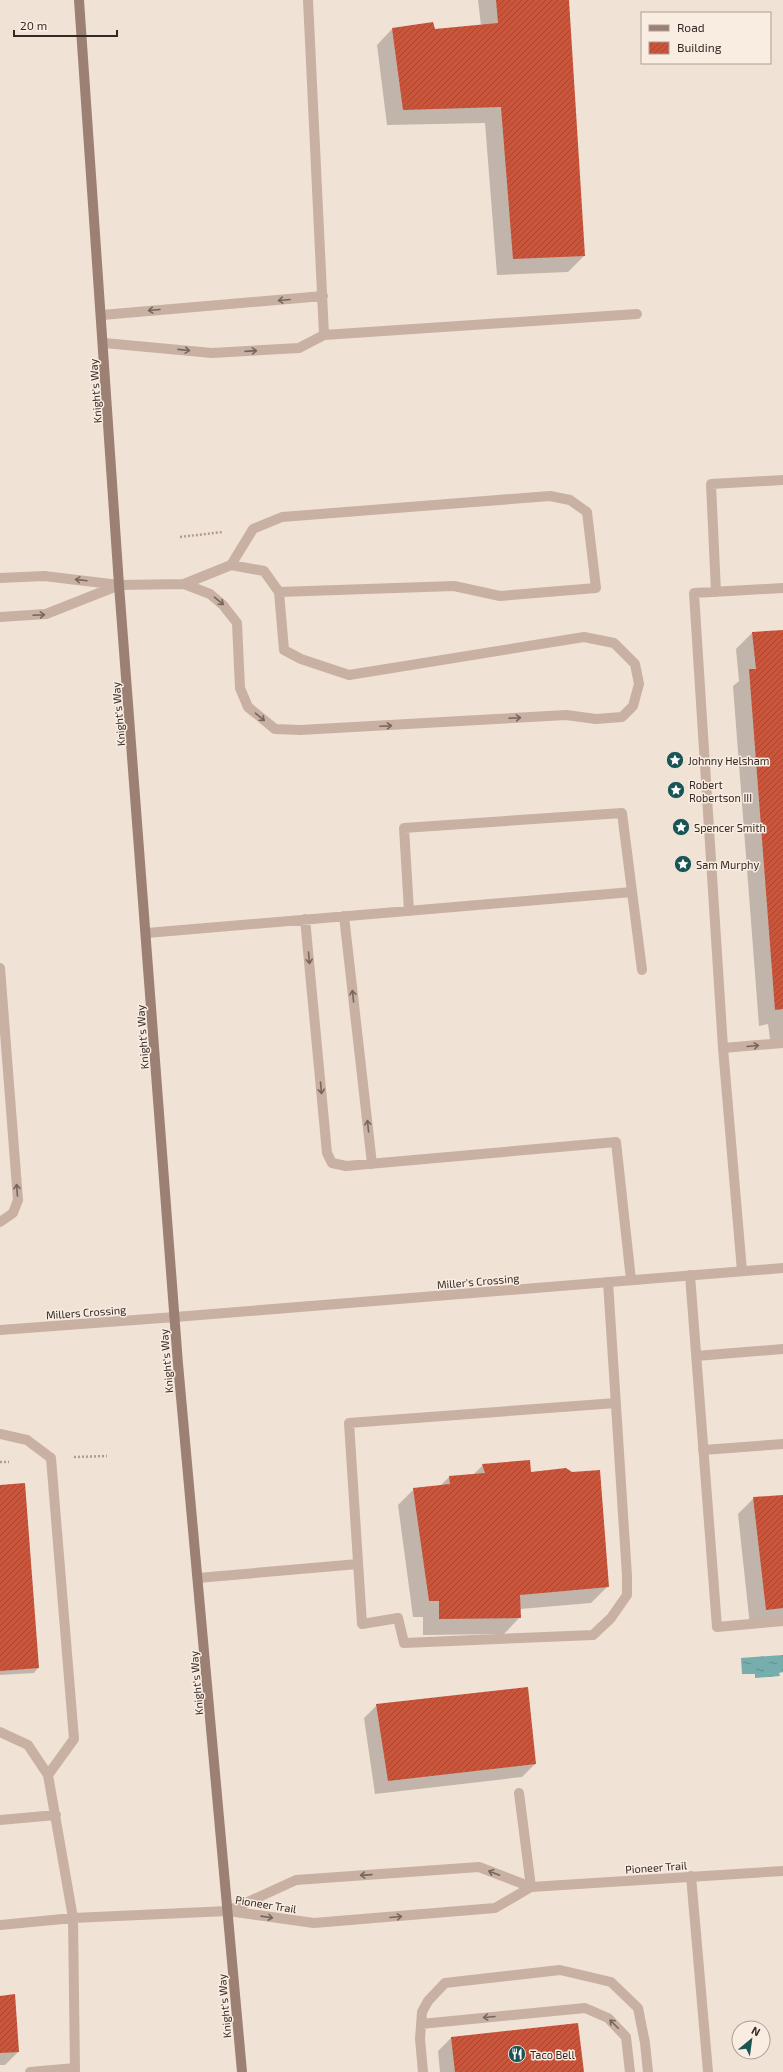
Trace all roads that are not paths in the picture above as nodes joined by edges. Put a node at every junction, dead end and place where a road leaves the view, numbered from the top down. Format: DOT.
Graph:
graph roads {
  1 [pos="79,0"];
  2 [pos="308,0"];
  3 [pos="323,296"];
  4 [pos="637,314"];
  5 [pos="102,315"];
  6 [pos="324,334"];
  7 [pos="104,343"];
  8 [pos="783,480"];
  9 [pos="231,565"];
  10 [pos="0,578"];
  11 [pos="184,584"];
  12 [pos="119,585"];
  13 [pos="783,588"];
  14 [pos="279,592"];
  15 [pos="716,592"];
  16 [pos="0,617"];
  17 [pos="632,892"];
  18 [pos="409,911"];
  19 [pos="344,916"];
  20 [pos="305,919"];
  21 [pos="147,932"];
  22 [pos="0,968"];
  23 [pos="642,970"];
  24 [pos="783,1043"];
  25 [pos="723,1048"];
  26 [pos="372,1164"];
  27 [pos="0,1222"];
  28 [pos="783,1268"];
  29 [pos="742,1271"];
  30 [pos="690,1275"];
  31 [pos="631,1280"];
  32 [pos="608,1282"];
  33 [pos="175,1317"];
  34 [pos="0,1330"];
  35 [pos="783,1349"];
  36 [pos="696,1356"];
  37 [pos="616,1402"];
  38 [pos="0,1434"];
  39 [pos="783,1444"];
  40 [pos="704,1450"];
  41 [pos="358,1564"];
  42 [pos="198,1578"];
  43 [pos="783,1621"];
  44 [pos="0,1732"];
  45 [pos="48,1775"];
  46 [pos="519,1793"];
  47 [pos="56,1815"];
  48 [pos="0,1820"];
  49 [pos="783,1870"];
  50 [pos="691,1876"];
  51 [pos="531,1887"];
  52 [pos="228,1911"];
  53 [pos="73,1918"];
  54 [pos="0,1925"];
  55 [pos="421,2024"];
  56 [pos="75,2070"];
  57 [pos="30,2072"];
  58 [pos="242,2072"];
  59 [pos="423,2072"];
  60 [pos="630,2072"];
  61 [pos="648,2072"];
  62 [pos="708,2072"];
  1 -- 5 [label="main road, Knight's Way"];
  2 -- 3 [label="street"];
  3 -- 5 [label="street, one-way"];
  3 -- 6 [label="street"];
  4 -- 6 [label="street"];
  5 -- 7 [label="main road, Knight's Way"];
  7 -- 6 [label="street, one-way"];
  7 -- 12 [label="main road, Knight's Way"];
  8 -- 15 [label="street"];
  9 -- 11 [label="street"];
  9 -- 14 [label="street"];
  9 -- 14 [label="street"];
  12 -- 10 [label="street, one-way"];
  11 -- 12 [label="street"];
  11 -- 14 [label="street, one-way"];
  16 -- 12 [label="street, one-way"];
  12 -- 21 [label="main road, Knight's Way"];
  13 -- 15 [label="street"];
  15 -- 25 [label="street"];
  17 -- 18 [label="street"];
  17 -- 18 [label="street"];
  17 -- 23 [label="street"];
  18 -- 19 [label="street"];
  19 -- 20 [label="street"];
  26 -- 19 [label="street, one-way"];
  20 -- 21 [label="street"];
  20 -- 26 [label="street, one-way"];
  21 -- 33 [label="main road, Knight's Way"];
  27 -- 22 [label="street, one-way"];
  25 -- 24 [label="street, one-way"];
  25 -- 29 [label="street"];
  26 -- 31 [label="street"];
  28 -- 29 [label="street, Miller's Crossing"];
  29 -- 30 [label="street, Miller's Crossing"];
  30 -- 31 [label="street, Miller's Crossing"];
  30 -- 36 [label="street"];
  31 -- 32 [label="street, Miller's Crossing"];
  32 -- 33 [label="street, Miller's Crossing"];
  32 -- 37 [label="street"];
  33 -- 34 [label="street, Millers Crossing"];
  33 -- 42 [label="main road, Knight's Way"];
  35 -- 36 [label="street"];
  36 -- 40 [label="street"];
  37 -- 41 [label="street"];
  37 -- 41 [label="street"];
  38 -- 45 [label="street"];
  39 -- 40 [label="street"];
  40 -- 43 [label="street"];
  41 -- 42 [label="street"];
  42 -- 52 [label="main road, Knight's Way"];
  44 -- 45 [label="street"];
  45 -- 47 [label="street"];
  46 -- 51 [label="street"];
  47 -- 48 [label="street"];
  47 -- 53 [label="street"];
  49 -- 50 [label="street, Pioneer Trail"];
  50 -- 51 [label="street, Pioneer Trail"];
  50 -- 62 [label="street"];
  52 -- 51 [label="street, Pioneer Trail, one-way"];
  51 -- 52 [label="street, Pioneer Trail, one-way"];
  52 -- 53 [label="street"];
  52 -- 58 [label="main road, Knight's Way"];
  53 -- 54 [label="street"];
  53 -- 56 [label="street"];
  55 -- 59 [label="street"];
  60 -- 55 [label="street, one-way"];
  55 -- 61 [label="street"];
  56 -- 57 [label="street"];
}
